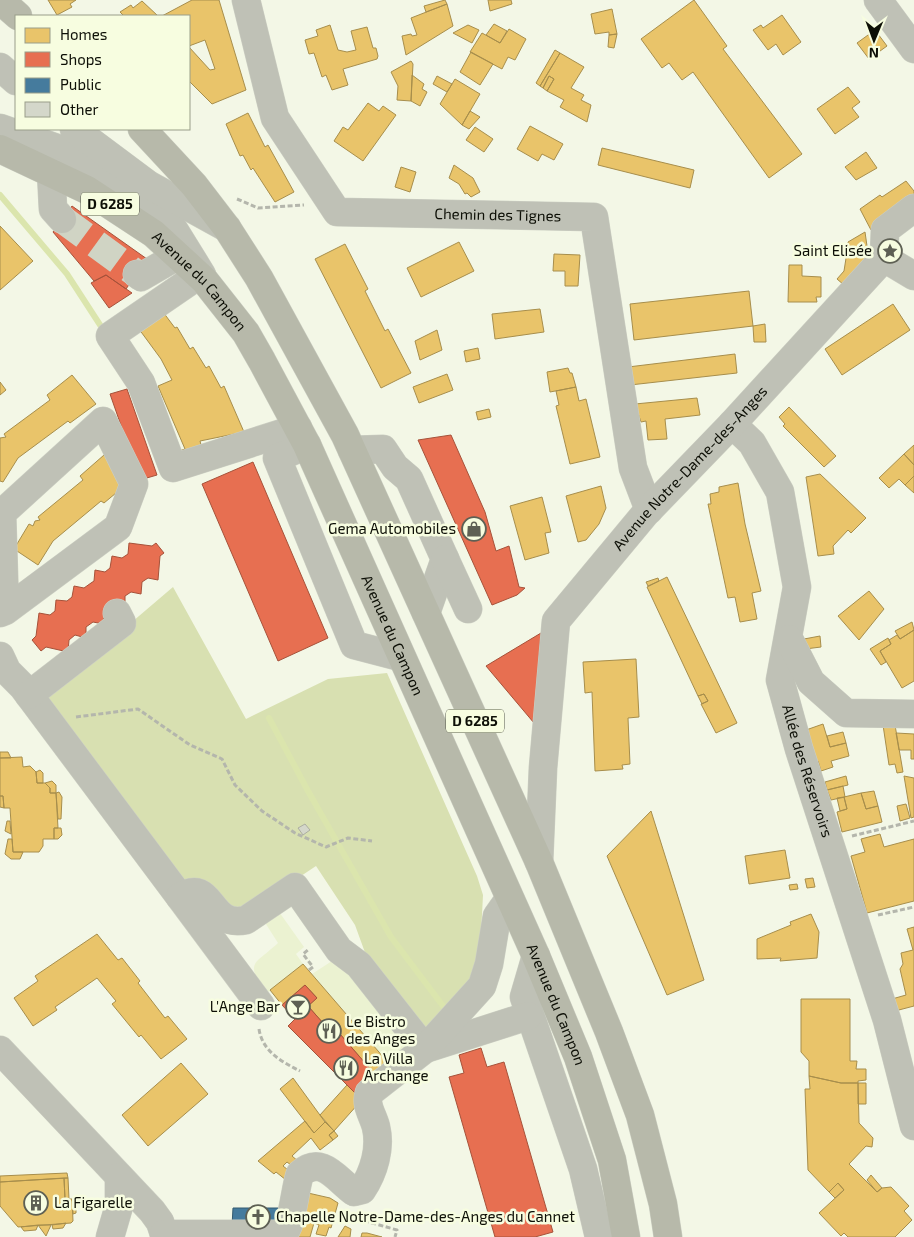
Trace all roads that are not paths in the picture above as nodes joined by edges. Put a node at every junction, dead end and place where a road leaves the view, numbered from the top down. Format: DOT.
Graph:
graph roads {
  1 [pos="0,0"];
  2 [pos="246,0"];
  3 [pos="878,0"];
  4 [pos="17,15"];
  5 [pos="914,49"];
  6 [pos="0,67"];
  7 [pos="15,79"];
  8 [pos="0,128"];
  9 [pos="143,130"];
  10 [pos="83,136"];
  11 [pos="0,149"];
  12 [pos="51,171"];
  13 [pos="914,208"];
  14 [pos="62,219"];
  15 [pos="227,228"];
  16 [pos="178,254"];
  17 [pos="884,258"];
  18 [pos="137,274"];
  19 [pos="914,276"];
  20 [pos="202,278"];
  21 [pos="732,424"];
  22 [pos="302,437"];
  23 [pos="352,450"];
  24 [pos="649,510"];
  25 [pos="445,559"];
  26 [pos="468,609"];
  27 [pos="3,612"];
  28 [pos="117,613"];
  29 [pos="426,613"];
  30 [pos="789,639"];
  31 [pos="0,656"];
  32 [pos="400,657"];
  33 [pos="29,695"];
  34 [pos="914,714"];
  35 [pos="543,768"];
  36 [pos="507,792"];
  37 [pos="539,862"];
  38 [pos="180,896"];
  39 [pos="509,900"];
  40 [pos="536,956"];
  41 [pos="261,1006"];
  42 [pos="528,1016"];
  43 [pos="0,1050"];
  44 [pos="426,1050"];
  45 [pos="914,1126"];
  46 [pos="119,1177"];
  47 [pos="618,1185"];
  48 [pos="163,1235"];
  49 [pos="110,1237"];
  50 [pos="599,1237"];
  51 [pos="607,1237"];
  52 [pos="626,1237"];
  53 [pos="668,1237"];
  1 -- 4 [label="main road"];
  2 -- 24 [label="street, Chemin des Tignes"];
  3 -- 5 [label="street"];
  6 -- 7 [label="street"];
  8 -- 20 [label="street"];
  9 -- 15 [label="main road, D 6285"];
  10 -- 15 [label="street"];
  11 -- 12 [label="main road, Avenue du Campon / D 6285"];
  12 -- 14 [label="street"];
  12 -- 16 [label="main road, Avenue du Campon / D 6285"];
  13 -- 17 [label="street"];
  15 -- 23 [label="main road, D 6285"];
  16 -- 18 [label="street"];
  16 -- 20 [label="main road, Avenue du Campon / D 6285"];
  17 -- 19 [label="street"];
  17 -- 21 [label="street, Avenue Notre-Dame-des-Anges"];
  20 -- 22 [label="main road, Avenue du Campon / D 6285"];
  20 -- 22 [label="street"];
  21 -- 24 [label="street, Avenue Notre-Dame-des-Anges"];
  21 -- 30 [label="street, Allée des Réservoirs"];
  22 -- 32 [label="main road, Avenue du Campon / D 6285"];
  22 -- 32 [label="street"];
  23 -- 25 [label="street"];
  23 -- 29 [label="main road, D 6285"];
  24 -- 35 [label="street, Avenue Notre-Dame-des-Anges"];
  25 -- 26 [label="street"];
  25 -- 29 [label="street"];
  27 -- 27 [label="street"];
  28 -- 33 [label="street"];
  29 -- 36 [label="main road, D 6285"];
  30 -- 34 [label="street"];
  30 -- 45 [label="street, Allée des Réservoirs"];
  31 -- 33 [label="street"];
  32 -- 39 [label="main road, Avenue du Campon / D 6285"];
  33 -- 38 [label="street"];
  35 -- 36 [label="street, Avenue Notre-Dame-des-Anges"];
  35 -- 37 [label="street, Avenue Notre-Dame-des-Anges"];
  36 -- 37 [label="main road, D 6285"];
  37 -- 53 [label="main road, D 6285"];
  38 -- 41 [label="street"];
  38 -- 44 [label="street"];
  39 -- 40 [label="main road, Avenue du Campon / D 6285"];
  39 -- 44 [label="street"];
  40 -- 42 [label="street"];
  40 -- 47 [label="main road, Avenue du Campon / D 6285"];
  42 -- 44 [label="street"];
  42 -- 50 [label="street"];
  43 -- 46 [label="street"];
  44 -- 48 [label="street"];
  46 -- 48 [label="street"];
  46 -- 49 [label="street"];
  47 -- 51 [label="street"];
  47 -- 52 [label="main road, Avenue du Campon / D 6285"];
}
